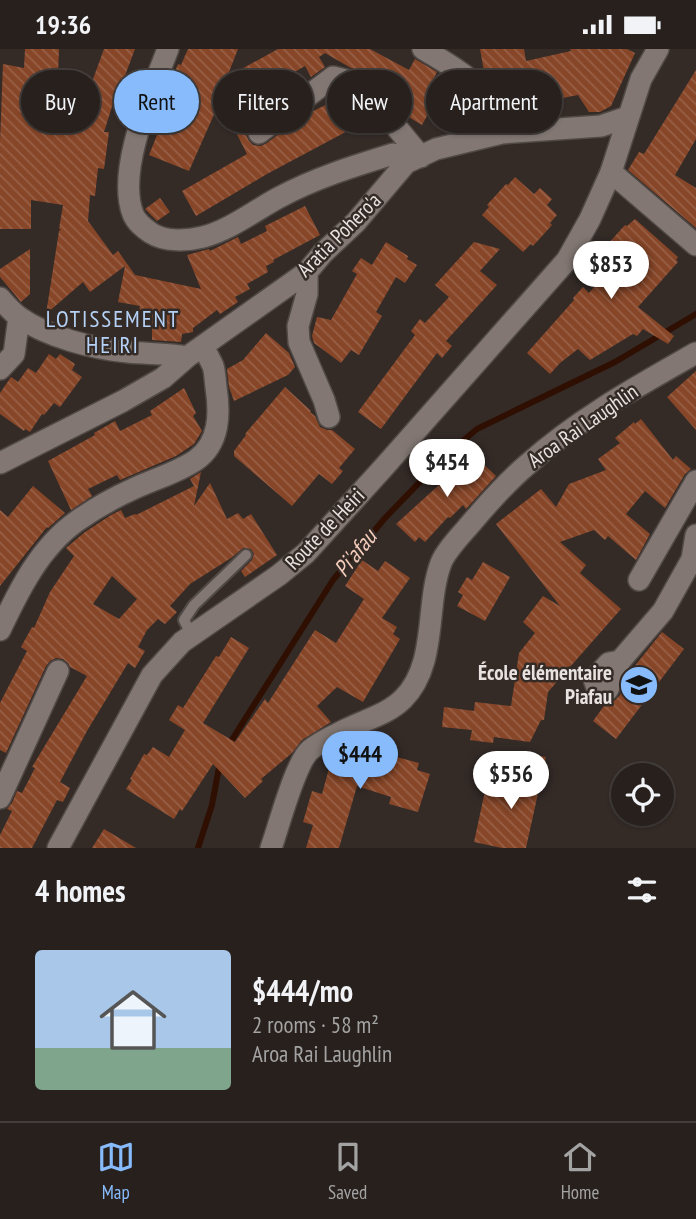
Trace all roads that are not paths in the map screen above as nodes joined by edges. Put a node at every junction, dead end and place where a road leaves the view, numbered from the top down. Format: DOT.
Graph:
graph roads {
  1 [pos="168,49"];
  2 [pos="423,49"];
  3 [pos="659,49"];
  4 [pos="313,92"];
  5 [pos="628,117"];
  6 [pos="502,134"];
  7 [pos="413,160"];
  8 [pos="611,172"];
  9 [pos="696,245"];
  10 [pos="307,272"];
  11 [pos="0,298"];
  12 [pos="19,317"];
  13 [pos="195,352"];
  14 [pos="696,353"];
  15 [pos="0,369"];
  16 [pos="329,417"];
  17 [pos="0,463"];
  18 [pos="696,481"];
  19 [pos="696,535"];
  20 [pos="246,555"];
  21 [pos="639,580"];
  22 [pos="0,629"];
  23 [pos="192,636"];
  24 [pos="620,661"];
  25 [pos="58,671"];
  26 [pos="0,798"];
  27 [pos="58,848"];
  28 [pos="271,848"];
  1 -- 7 [label="street"];
  2 -- 6 [label="street"];
  3 -- 5 [label="street, Route de Heiri"];
  4 -- 7 [label="street"];
  5 -- 6 [label="street, Aratia Pohero'a"];
  5 -- 8 [label="street, Route de Heiri"];
  6 -- 7 [label="street, Aratia Pohero'a"];
  7 -- 10 [label="street, Aratia Pohero'a"];
  8 -- 9 [label="street"];
  8 -- 23 [label="street, Route de Heiri"];
  10 -- 13 [label="street, Aratia Pohero'a"];
  10 -- 16 [label="street"];
  11 -- 12 [label="street"];
  12 -- 13 [label="street"];
  12 -- 15 [label="street"];
  13 -- 17 [label="street, Aratia Pohero'a"];
  13 -- 22 [label="street"];
  14 -- 28 [label="street, Aroa Rai Laughlin"];
  18 -- 21 [label="street"];
  19 -- 24 [label="street"];
  20 -- 23 [label="lane"];
  23 -- 27 [label="street, Route de Heiri"];
  25 -- 26 [label="street"];
}
